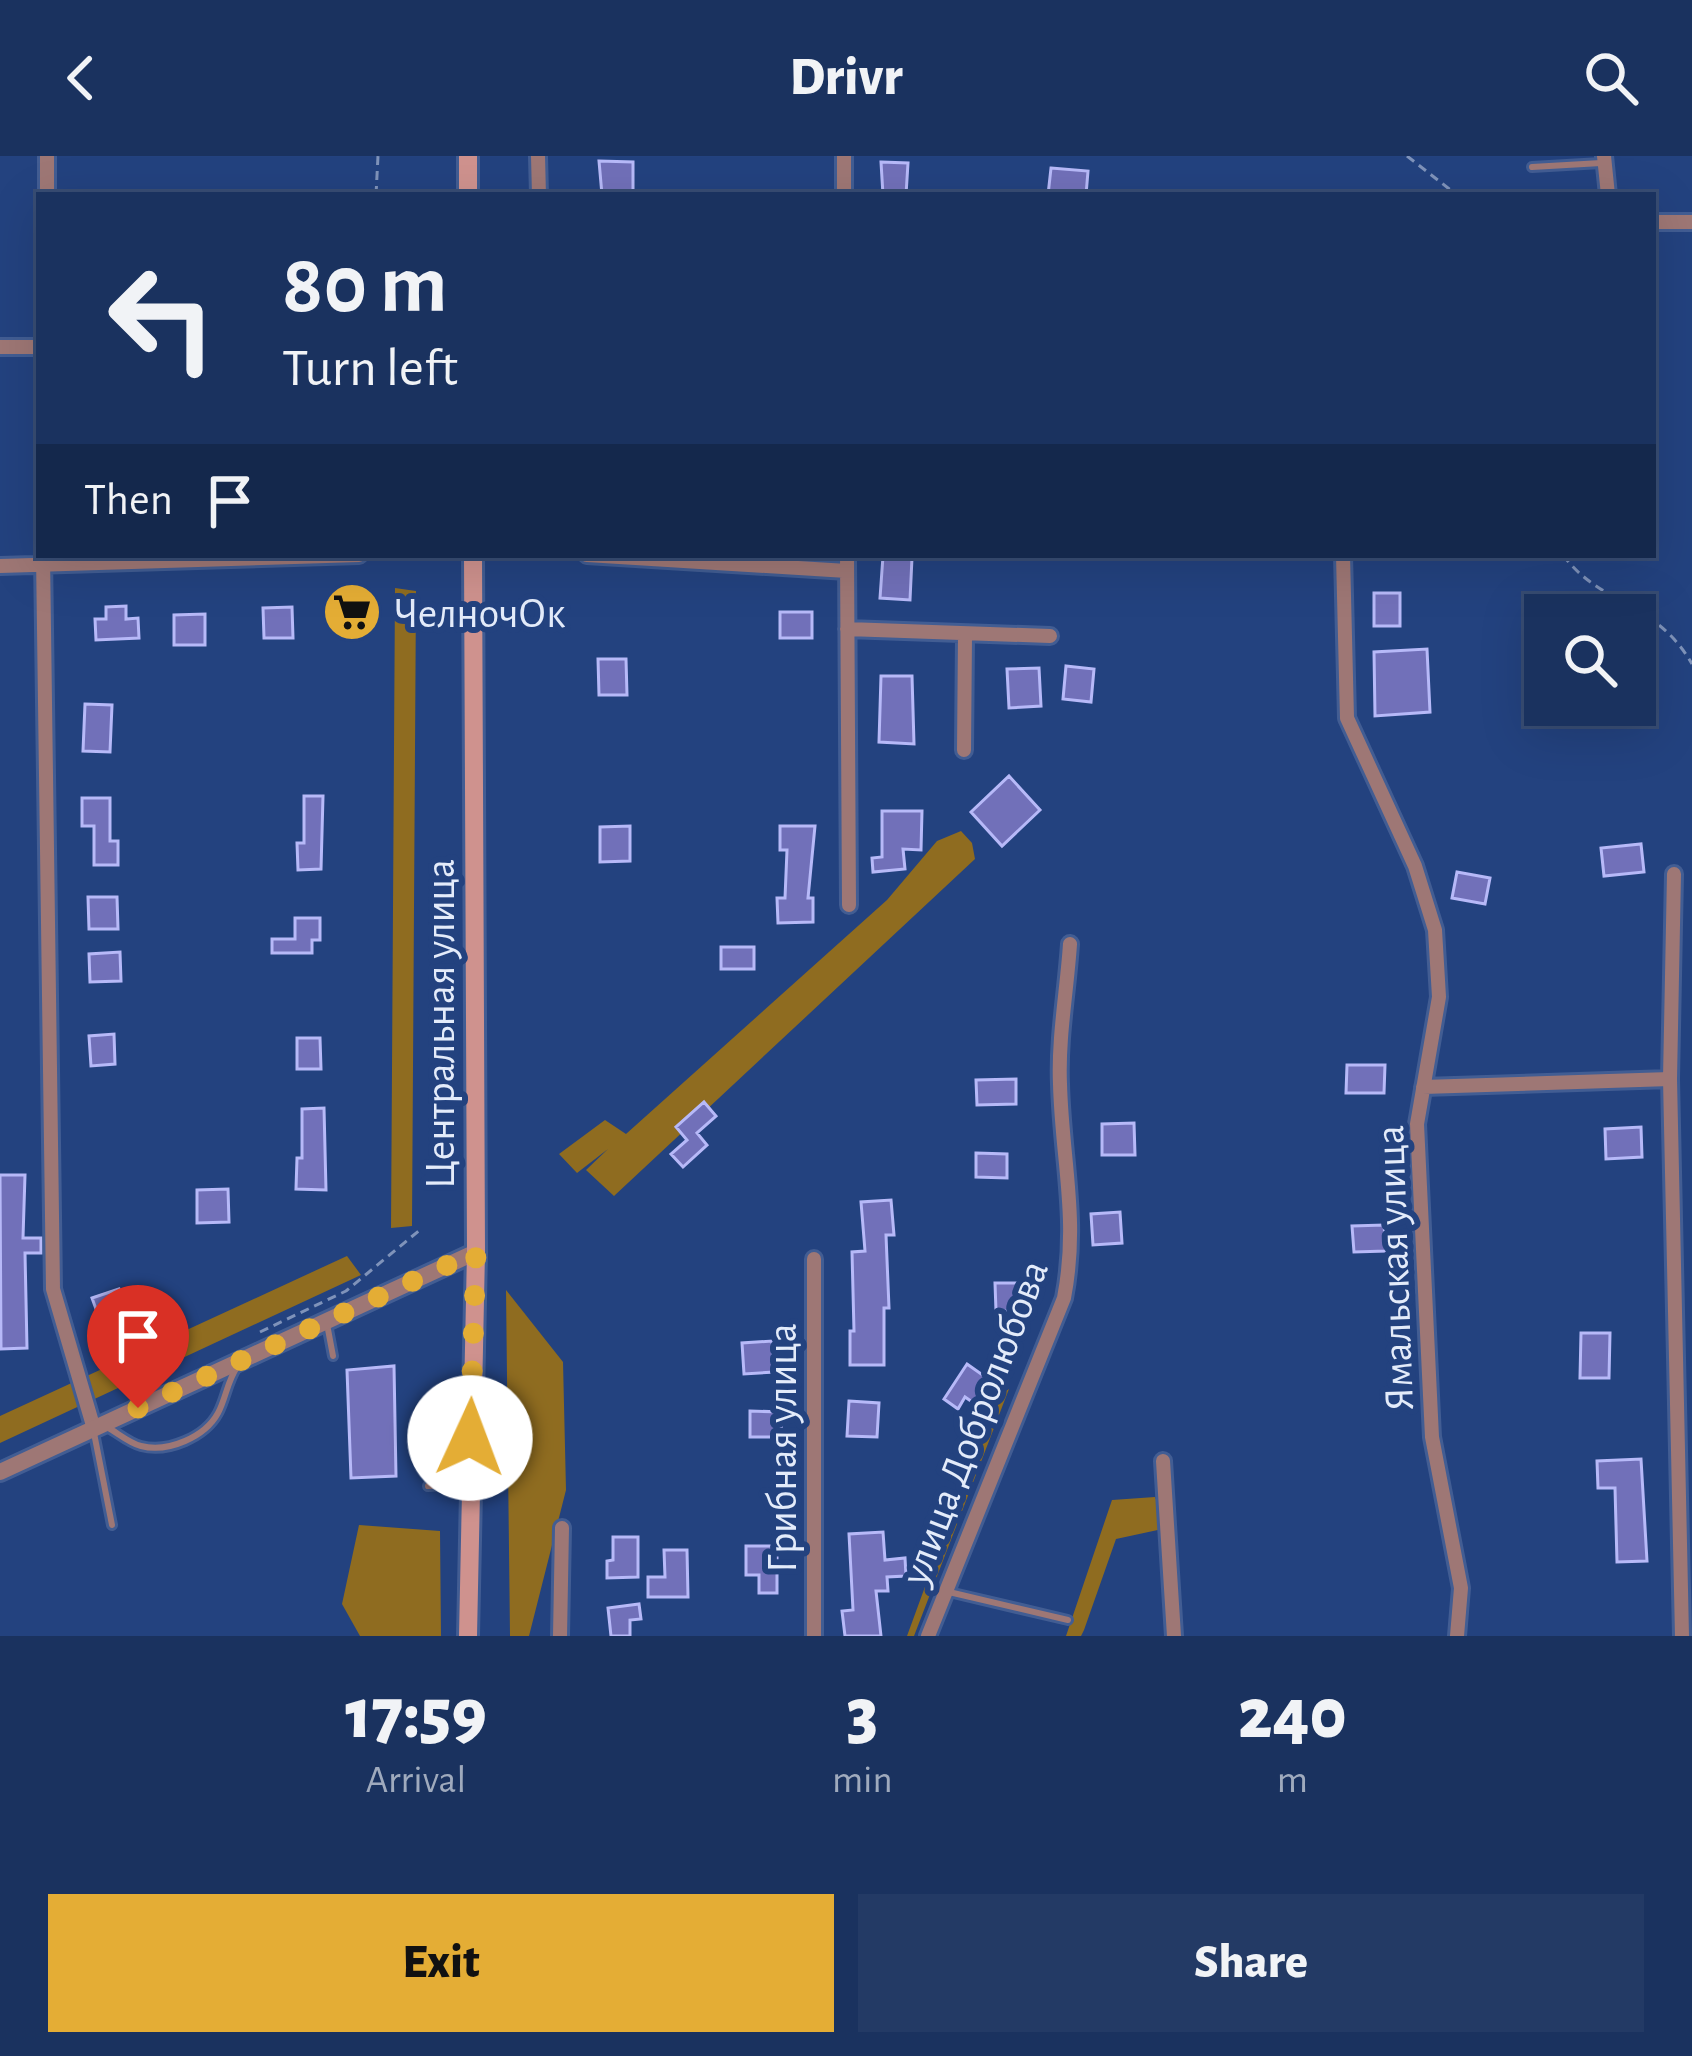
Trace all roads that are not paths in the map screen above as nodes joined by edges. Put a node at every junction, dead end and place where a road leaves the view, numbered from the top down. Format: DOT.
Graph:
graph roads {
  1 [pos="47,156"];
  2 [pos="468,156"];
  3 [pos="538,156"];
  4 [pos="844,156"];
  5 [pos="1605,159"];
  6 [pos="1532,167"];
  7 [pos="47,192"];
  8 [pos="469,192"];
  9 [pos="538,192"];
  10 [pos="844,192"];
  11 [pos="1608,192"];
  12 [pos="1656,222"];
  13 [pos="1692,222"];
  14 [pos="0,347"];
  15 [pos="36,347"];
  16 [pos="169,558"];
  17 [pos="473,558"];
  18 [pos="684,558"];
  19 [pos="1342,558"];
  20 [pos="43,560"];
  21 [pos="847,563"];
  22 [pos="0,566"];
  23 [pos="847,629"];
  24 [pos="965,636"];
  25 [pos="1050,636"];
  26 [pos="964,750"];
  27 [pos="1674,874"];
  28 [pos="849,905"];
  29 [pos="1070,944"];
  30 [pos="1670,1079"];
  31 [pos="1424,1087"];
  32 [pos="476,1252"];
  33 [pos="814,1259"];
  34 [pos="326,1322"];
  35 [pos="333,1356"];
  36 [pos="241,1361"];
  37 [pos="99,1427"];
  38 [pos="1163,1461"];
  39 [pos="0,1472"];
  40 [pos="469,1484"];
  41 [pos="428,1486"];
  42 [pos="112,1525"];
  43 [pos="562,1528"];
  44 [pos="944,1591"];
  45 [pos="1069,1620"];
  46 [pos="468,1636"];
  47 [pos="560,1636"];
  48 [pos="814,1636"];
  49 [pos="928,1636"];
  50 [pos="1174,1636"];
  51 [pos="1457,1636"];
  52 [pos="1682,1636"];
  1 -- 7 [label="street"];
  2 -- 8 [label="main road"];
  3 -- 9 [label="street"];
  4 -- 10 [label="street"];
  5 -- 6 [label="lane"];
  5 -- 11 [label="street"];
  12 -- 13 [label="street"];
  14 -- 15 [label="street"];
  16 -- 20 [label="street"];
  17 -- 32 [label="main road, Центральная улица"];
  18 -- 21 [label="street"];
  19 -- 31 [label="street, Ямальская улица"];
  20 -- 22 [label="street"];
  20 -- 37 [label="street"];
  21 -- 23 [label="street"];
  23 -- 24 [label="street"];
  23 -- 28 [label="street"];
  24 -- 25 [label="street"];
  24 -- 26 [label="street"];
  27 -- 30 [label="street"];
  29 -- 44 [label="street, улица Добролюбова"];
  30 -- 31 [label="street"];
  30 -- 52 [label="street"];
  31 -- 51 [label="street, Ямальская улица"];
  32 -- 34 [label="street"];
  32 -- 40 [label="main road, Центральная улица"];
  33 -- 48 [label="street, Грибная улица"];
  34 -- 35 [label="lane"];
  34 -- 36 [label="street"];
  36 -- 37 [label="street"];
  36 -- 37 [label="lane"];
  37 -- 39 [label="street"];
  37 -- 42 [label="lane"];
  38 -- 50 [label="street"];
  40 -- 41 [label="lane"];
  40 -- 46 [label="main road, Центральная улица"];
  43 -- 47 [label="street"];
  44 -- 45 [label="lane"];
  44 -- 49 [label="street, улица Добролюбова"];
}
